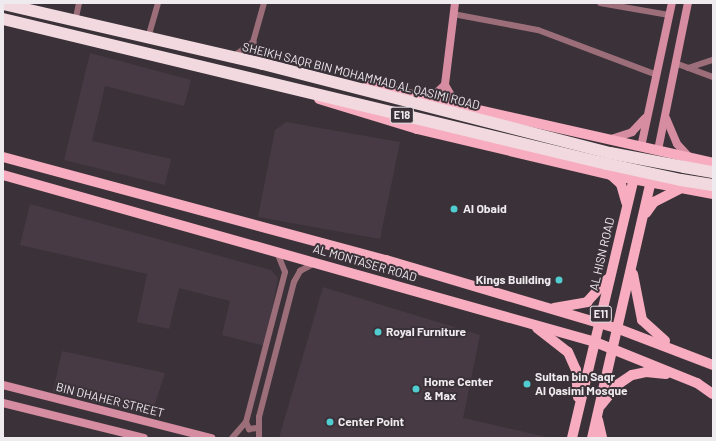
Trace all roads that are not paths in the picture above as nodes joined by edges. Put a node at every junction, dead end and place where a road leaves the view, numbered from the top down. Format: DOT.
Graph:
graph roads {
  1 [pos="79,3"];
  2 [pos="166,3"];
  3 [pos="264,3"];
  4 [pos="455,3"];
  5 [pos="600,3"];
  6 [pos="672,3"];
  7 [pos="688,3"];
  8 [pos="3,4"];
  9 [pos="158,4"];
  10 [pos="23,6"];
  11 [pos="453,14"];
  12 [pos="669,15"];
  13 [pos="3,18"];
  14 [pos="75,22"];
  15 [pos="148,38"];
  16 [pos="253,42"];
  17 [pos="232,57"];
  18 [pos="713,60"];
  19 [pos="675,63"];
  20 [pos="263,64"];
  21 [pos="688,68"];
  22 [pos="657,75"];
  23 [pos="713,77"];
  24 [pos="316,78"];
  25 [pos="445,86"];
  26 [pos="431,98"];
  27 [pos="456,104"];
  28 [pos="648,114"];
  29 [pos="666,114"];
  30 [pos="609,140"];
  31 [pos="641,147"];
  32 [pos="658,150"];
  33 [pos="3,157"];
  34 [pos="713,162"];
  35 [pos="688,163"];
  36 [pos="609,164"];
  37 [pos="713,172"];
  38 [pos="3,175"];
  39 [pos="633,180"];
  40 [pos="651,183"];
  41 [pos="680,184"];
  42 [pos="713,185"];
  43 [pos="713,194"];
  44 [pos="627,205"];
  45 [pos="643,216"];
  46 [pos="276,251"];
  47 [pos="321,263"];
  48 [pos="632,267"];
  49 [pos="610,275"];
  50 [pos="284,276"];
  51 [pos="294,282"];
  52 [pos="547,308"];
  53 [pos="528,323"];
  54 [pos="599,323"];
  55 [pos="618,329"];
  56 [pos="595,342"];
  57 [pos="614,348"];
  58 [pos="708,363"];
  59 [pos="697,383"];
  60 [pos="3,385"];
  61 [pos="713,394"];
  62 [pos="3,403"];
  63 [pos="598,413"];
  64 [pos="578,414"];
  65 [pos="246,422"];
  66 [pos="257,428"];
  67 [pos="144,438"];
  68 [pos="211,438"];
  69 [pos="232,438"];
  70 [pos="259,438"];
  71 [pos="572,438"];
  72 [pos="592,438"];
  73 [pos="602,438"];
  1 -- 14 [label="street"];
  2 -- 9 [label="street"];
  3 -- 16 [label="street"];
  4 -- 11 [label="street"];
  5 -- 12 [label="street"];
  6 -- 12 [label="street"];
  7 -- 19 [label="street"];
  8 -- 10 [label="highway, SHEIKH SAQR BIN MOHAMMAD AL QASIMI ROAD / E18"];
  9 -- 15 [label="street"];
  10 -- 14 [label="highway, SHEIKH SAQR BIN MOHAMMAD AL QASIMI ROAD / E18"];
  11 -- 22 [label="street"];
  11 -- 25 [label="street"];
  12 -- 22 [label="street"];
  13 -- 36 [label="highway, SHEIKH SAQR BIN MOHAMMAD AL QASIMI ROAD / E18"];
  14 -- 15 [label="highway, SHEIKH SAQR BIN MOHAMMAD AL QASIMI ROAD / E18"];
  15 -- 17 [label="highway, SHEIKH SAQR BIN MOHAMMAD AL QASIMI ROAD / E18"];
  16 -- 17 [label="street"];
  16 -- 20 [label="street"];
  17 -- 20 [label="highway, SHEIKH SAQR BIN MOHAMMAD AL QASIMI ROAD / E18"];
  18 -- 21 [label="street"];
  19 -- 21 [label="street"];
  19 -- 29 [label="street"];
  20 -- 24 [label="highway, SHEIKH SAQR BIN MOHAMMAD AL QASIMI ROAD / E18"];
  21 -- 23 [label="street"];
  22 -- 28 [label="street"];
  24 -- 26 [label="main road"];
  24 -- 36 [label="highway, SHEIKH SAQR BIN MOHAMMAD AL QASIMI ROAD / E18"];
  25 -- 26 [label="street"];
  25 -- 27 [label="street"];
  26 -- 27 [label="main road"];
  27 -- 30 [label="main road"];
  28 -- 30 [label="street"];
  28 -- 31 [label="street"];
  29 -- 32 [label="street"];
  29 -- 35 [label="street"];
  30 -- 31 [label="main road"];
  31 -- 32 [label="main road"];
  31 -- 39 [label="main road, AL HISN ROAD / E11"];
  32 -- 35 [label="main road"];
  32 -- 40 [label="main road, E11"];
  33 -- 52 [label="main road, AL MONTASER ROAD"];
  34 -- 35 [label="main road"];
  35 -- 36 [label="highway, SHEIKH SAQR BIN MOHAMMAD AL QASIMI ROAD / E18, bridge"];
  35 -- 37 [label="highway, SHEIKH SAQR BIN MOHAMMAD AL QASIMI ROAD / E18"];
  36 -- 39 [label="main road"];
  36 -- 41 [label="highway, SHEIKH SAQR BIN MOHAMMAD AL QASIMI ROAD / E18, bridge"];
  36 -- 44 [label="main road"];
  38 -- 46 [label="main road, AL MONTASER ROAD"];
  39 -- 40 [label="main road"];
  39 -- 44 [label="main road, AL HISN ROAD / E11"];
  40 -- 41 [label="main road"];
  40 -- 45 [label="main road, E11"];
  41 -- 42 [label="highway, SHEIKH SAQR BIN MOHAMMAD AL QASIMI ROAD / E18"];
  41 -- 43 [label="main road"];
  41 -- 45 [label="main road"];
  44 -- 49 [label="main road, AL HISN ROAD / E11"];
  45 -- 48 [label="main road, E11"];
  46 -- 47 [label="main road, AL MONTASER ROAD"];
  46 -- 50 [label="street"];
  47 -- 51 [label="street"];
  47 -- 53 [label="main road, AL MONTASER ROAD"];
  48 -- 55 [label="main road, E11"];
  48 -- 58 [label="main road"];
  49 -- 52 [label="main road"];
  49 -- 54 [label="main road, AL HISN ROAD / E11"];
  50 -- 51 [label="street"];
  50 -- 65 [label="street"];
  51 -- 66 [label="street"];
  52 -- 54 [label="main road, AL MONTASER ROAD"];
  53 -- 56 [label="main road, AL MONTASER ROAD"];
  53 -- 64 [label="main road"];
  54 -- 55 [label="main road, AL MONTASER ROAD"];
  54 -- 56 [label="main road, AL HISN ROAD / E11"];
  55 -- 57 [label="main road, E11"];
  55 -- 58 [label="main road, AL MONTASER ROAD"];
  56 -- 57 [label="main road, AL MONTASER ROAD"];
  56 -- 64 [label="main road, AL HISN ROAD / E11"];
  57 -- 59 [label="main road, AL MONTASER ROAD"];
  57 -- 63 [label="main road, E11"];
  59 -- 61 [label="main road, AL MONTASER ROAD"];
  59 -- 63 [label="main road"];
  60 -- 68 [label="street, BIN DHAHER STREET"];
  62 -- 67 [label="street"];
  63 -- 72 [label="main road, E11"];
  63 -- 73 [label="main road"];
  64 -- 71 [label="main road, AL HISN ROAD / E11"];
  65 -- 66 [label="street"];
  65 -- 69 [label="street"];
  66 -- 70 [label="street"];
}
